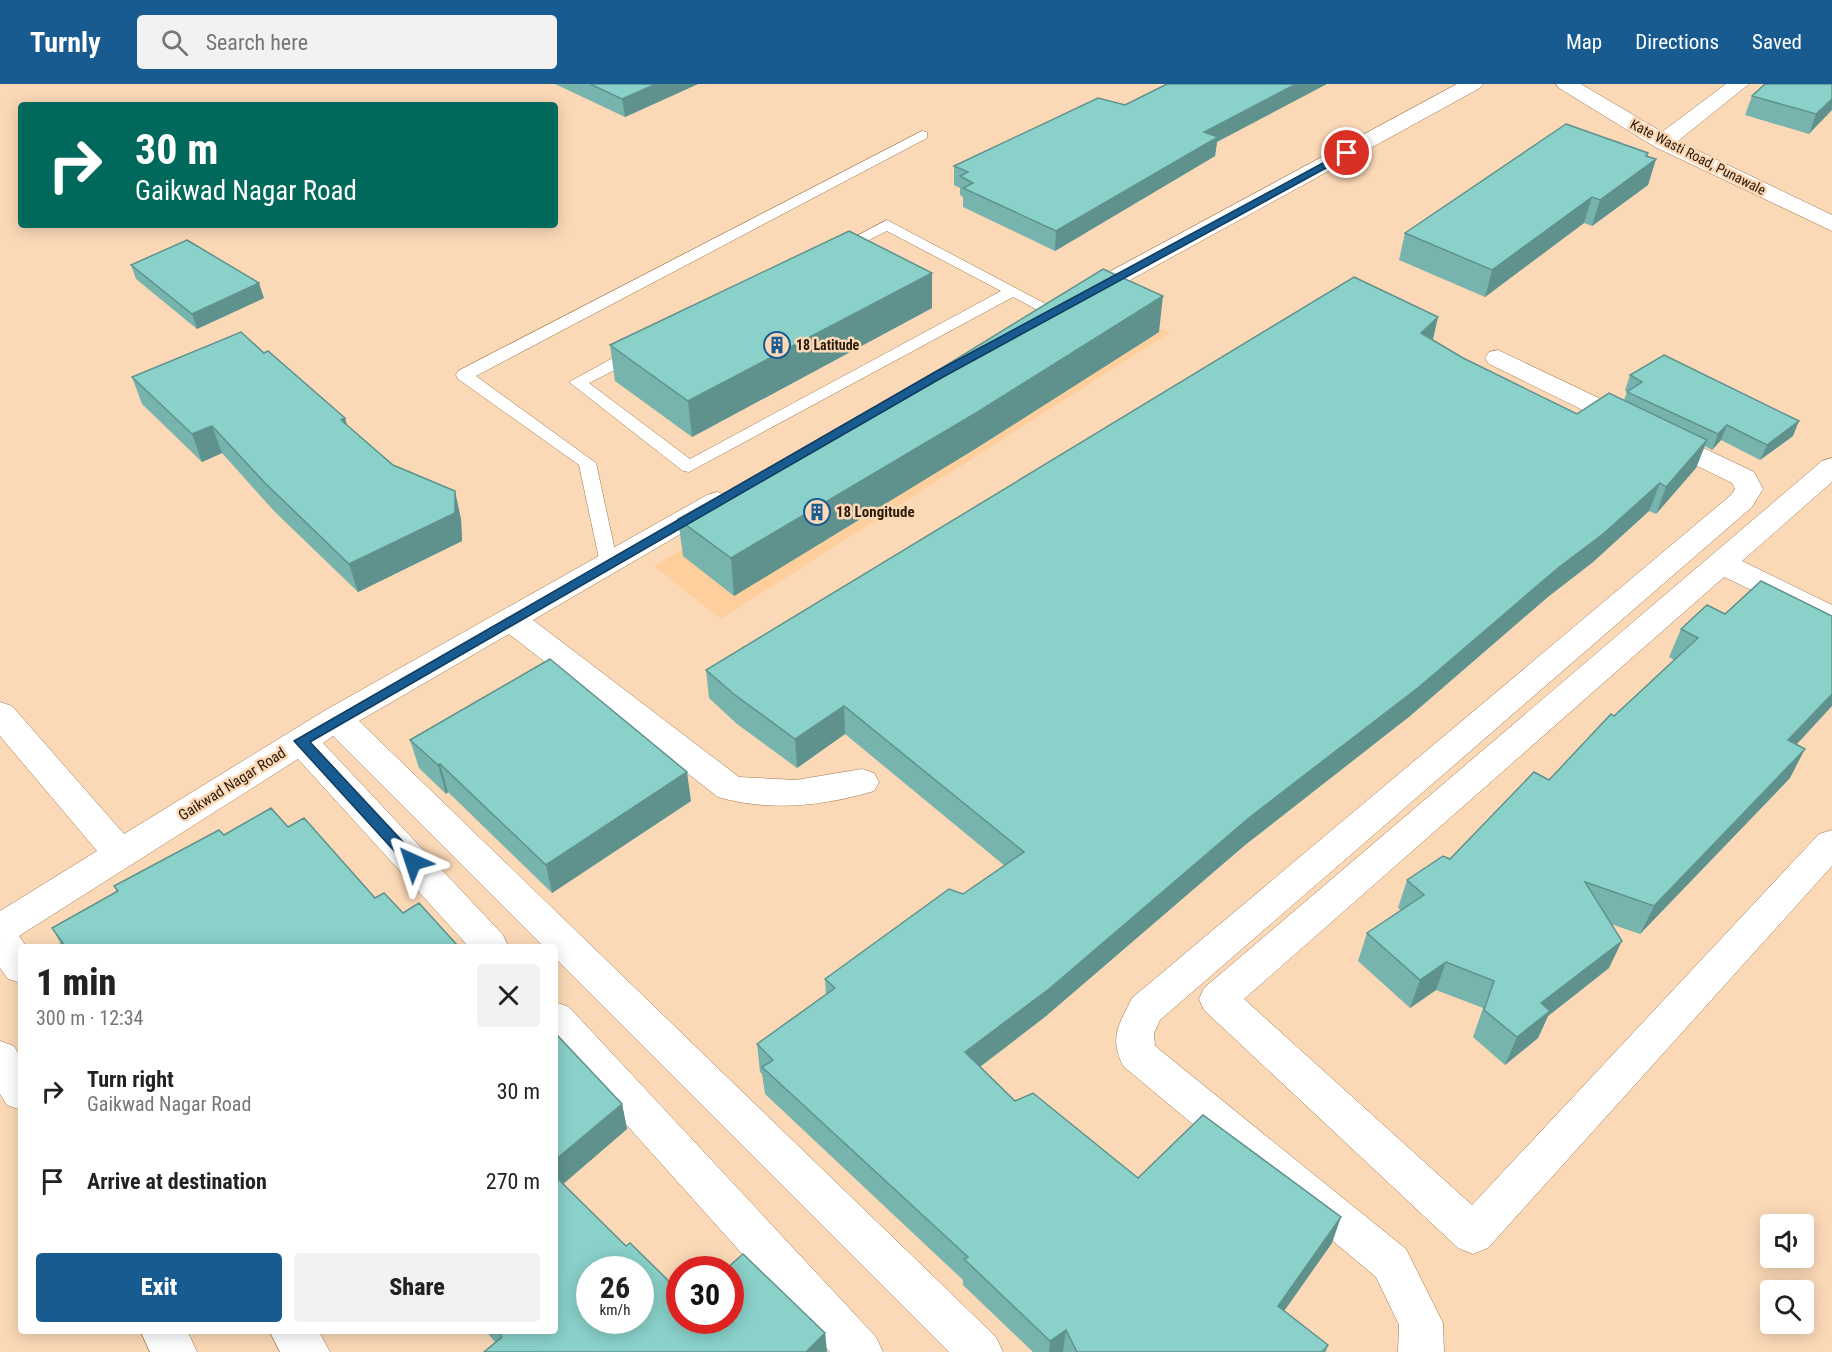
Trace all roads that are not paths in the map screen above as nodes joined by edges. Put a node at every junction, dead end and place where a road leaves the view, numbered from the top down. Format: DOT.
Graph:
graph roads {
  1 [pos="1473,84"];
  2 [pos="1566,84"];
  3 [pos="1739,84"];
  4 [pos="922,135"];
  5 [pos="1663,142"];
  6 [pos="1832,224"];
  7 [pos="823,258"];
  8 [pos="1013,291"];
  9 [pos="1053,312"];
  10 [pos="1022,329"];
  11 [pos="652,345"];
  12 [pos="1498,358"];
  13 [pos="1832,467"];
  14 [pos="743,487"];
  15 [pos="1721,563"];
  16 [pos="608,564"];
  17 [pos="1832,618"];
  18 [pos="512,619"];
  19 [pos="0,714"];
  20 [pos="336,719"];
  21 [pos="301,741"];
  22 [pos="862,782"];
  23 [pos="1832,843"];
  24 [pos="121,854"];
  25 [pos="0,929"];
  26 [pos="0,939"];
  27 [pos="488,944"];
  28 [pos="18,964"];
  29 [pos="558,1021"];
  30 [pos="0,1058"];
  31 [pos="18,1088"];
  32 [pos="164,1334"];
  33 [pos="294,1334"];
  34 [pos="174,1352"];
  35 [pos="307,1352"];
  36 [pos="860,1352"];
  37 [pos="980,1352"];
  38 [pos="1421,1352"];
  1 -- 9 [label="street"];
  2 -- 5 [label="street, Kate Wasti Road, Punawale"];
  3 -- 5 [label="street"];
  4 -- 16 [label="lane"];
  5 -- 6 [label="street, Kate Wasti Road, Punawale"];
  7 -- 8 [label="lane"];
  8 -- 9 [label="lane"];
  8 -- 11 [label="lane"];
  9 -- 10 [label="street"];
  12 -- 38 [label="street"];
  13 -- 15 [label="street"];
  14 -- 16 [label="street, Gaikwad Nagar Road"];
  15 -- 17 [label="street"];
  15 -- 23 [label="street"];
  16 -- 18 [label="street, Gaikwad Nagar Road"];
  18 -- 20 [label="street, Gaikwad Nagar Road"];
  18 -- 22 [label="street"];
  19 -- 24 [label="street"];
  20 -- 21 [label="street, Gaikwad Nagar Road"];
  20 -- 37 [label="street"];
  21 -- 24 [label="street, Gaikwad Nagar Road"];
  21 -- 27 [label="street"];
  24 -- 25 [label="street, Gaikwad Nagar Road"];
  26 -- 28 [label="street"];
  29 -- 36 [label="street"];
  30 -- 31 [label="street"];
  32 -- 34 [label="street"];
  33 -- 35 [label="street"];
}
